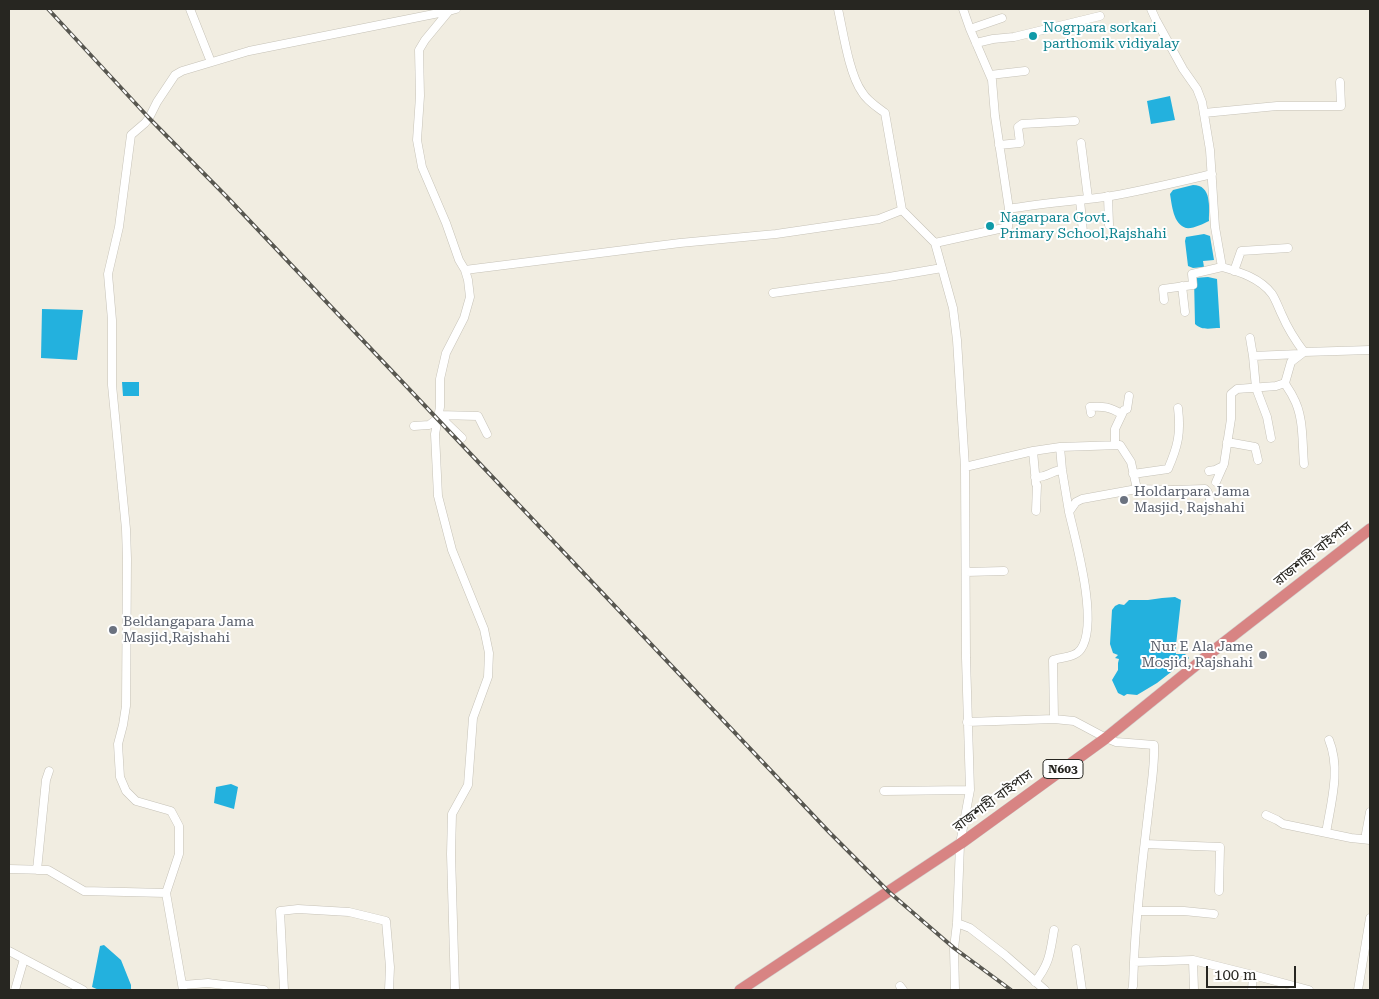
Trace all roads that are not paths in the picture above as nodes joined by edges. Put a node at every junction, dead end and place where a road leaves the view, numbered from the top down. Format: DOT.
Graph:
graph roads {
  1 [pos="190,9"];
  2 [pos="838,9"];
  3 [pos="963,9"];
  4 [pos="1151,9"];
  5 [pos="452,10"];
  6 [pos="1100,16"];
  7 [pos="1002,18"];
  8 [pos="970,29"];
  9 [pos="976,43"];
  10 [pos="211,62"];
  11 [pos="1025,71"];
  12 [pos="990,76"];
  13 [pos="1340,82"];
  14 [pos="1204,113"];
  15 [pos="1075,121"];
  16 [pos="1081,143"];
  17 [pos="999,145"];
  18 [pos="1212,174"];
  19 [pos="1108,196"];
  20 [pos="1084,199"];
  21 [pos="1009,209"];
  22 [pos="902,210"];
  23 [pos="1109,225"];
  24 [pos="1083,232"];
  25 [pos="935,243"];
  26 [pos="1288,248"];
  27 [pos="1222,267"];
  28 [pos="942,268"];
  29 [pos="464,270"];
  30 [pos="1234,270"];
  31 [pos="1182,286"];
  32 [pos="773,292"];
  33 [pos="1164,300"];
  34 [pos="1185,312"];
  35 [pos="1250,338"];
  36 [pos="1370,350"];
  37 [pos="1302,353"];
  38 [pos="1253,356"];
  39 [pos="1285,383"];
  40 [pos="1256,388"];
  41 [pos="1129,396"];
  42 [pos="1178,408"];
  43 [pos="1090,413"];
  44 [pos="1122,414"];
  45 [pos="438,417"];
  46 [pos="414,426"];
  47 [pos="487,434"];
  48 [pos="462,438"];
  49 [pos="1271,438"];
  50 [pos="1227,442"];
  51 [pos="1115,445"];
  52 [pos="1060,447"];
  53 [pos="1033,451"];
  54 [pos="1258,460"];
  55 [pos="1224,464"];
  56 [pos="1304,464"];
  57 [pos="965,467"];
  58 [pos="1062,470"];
  59 [pos="1209,471"];
  60 [pos="1133,474"];
  61 [pos="1035,477"];
  62 [pos="1216,482"];
  63 [pos="1137,489"];
  64 [pos="1210,510"];
  65 [pos="1036,512"];
  66 [pos="1069,512"];
  67 [pos="1370,529"];
  68 [pos="1004,571"];
  69 [pos="966,572"];
  70 [pos="1054,719"];
  71 [pos="967,722"];
  72 [pos="1106,738"];
  73 [pos="1329,740"];
  74 [pos="49,771"];
  75 [pos="970,790"];
  76 [pos="884,791"];
  77 [pos="1370,812"];
  78 [pos="1266,815"];
  79 [pos="1326,832"];
  80 [pos="1368,839"];
  81 [pos="960,844"];
  82 [pos="1145,844"];
  83 [pos="9,868"];
  84 [pos="37,870"];
  85 [pos="1220,891"];
  86 [pos="166,892"];
  87 [pos="1138,911"];
  88 [pos="1214,914"];
  89 [pos="1370,918"];
  90 [pos="957,923"];
  91 [pos="1054,930"];
  92 [pos="1076,949"];
  93 [pos="9,951"];
  94 [pos="24,959"];
  95 [pos="1193,960"];
  96 [pos="1134,962"];
  97 [pos="1253,975"];
  98 [pos="1271,980"];
  99 [pos="1035,982"];
  100 [pos="183,988"];
  101 [pos="15,990"];
  102 [pos="83,990"];
  103 [pos="264,990"];
  104 [pos="284,990"];
  105 [pos="388,990"];
  106 [pos="455,990"];
  107 [pos="740,990"];
  108 [pos="955,990"];
  109 [pos="1045,990"];
  110 [pos="1082,990"];
  111 [pos="1132,990"];
  112 [pos="1194,990"];
  113 [pos="1252,990"];
  114 [pos="1270,990"];
  115 [pos="1309,990"];
  116 [pos="1358,990"];
  1 -- 10 [label="street"];
  2 -- 22 [label="street"];
  3 -- 8 [label="street"];
  4 -- 14 [label="street"];
  5 -- 10 [label="street"];
  5 -- 29 [label="street"];
  6 -- 9 [label="street"];
  7 -- 8 [label="street"];
  8 -- 9 [label="street"];
  9 -- 12 [label="street"];
  10 -- 86 [label="street"];
  11 -- 12 [label="street"];
  12 -- 17 [label="street"];
  13 -- 14 [label="street"];
  14 -- 18 [label="street"];
  15 -- 17 [label="street"];
  16 -- 20 [label="street"];
  17 -- 21 [label="street"];
  18 -- 19 [label="street"];
  18 -- 27 [label="street"];
  19 -- 20 [label="street"];
  19 -- 23 [label="street"];
  20 -- 21 [label="street"];
  20 -- 24 [label="street"];
  21 -- 25 [label="street"];
  22 -- 25 [label="street"];
  22 -- 29 [label="street"];
  25 -- 28 [label="street"];
  26 -- 30 [label="street"];
  27 -- 30 [label="street"];
  27 -- 31 [label="street"];
  28 -- 32 [label="street"];
  28 -- 57 [label="street"];
  29 -- 45 [label="street"];
  30 -- 37 [label="street"];
  31 -- 33 [label="street"];
  31 -- 34 [label="street"];
  35 -- 38 [label="street"];
  36 -- 37 [label="street"];
  37 -- 38 [label="street"];
  37 -- 39 [label="street"];
  38 -- 40 [label="street"];
  39 -- 40 [label="street"];
  39 -- 56 [label="street"];
  40 -- 49 [label="street"];
  40 -- 50 [label="street"];
  41 -- 44 [label="street"];
  42 -- 60 [label="street"];
  43 -- 44 [label="street"];
  44 -- 51 [label="street"];
  45 -- 46 [label="street"];
  45 -- 47 [label="street"];
  45 -- 48 [label="street"];
  45 -- 106 [label="street"];
  50 -- 54 [label="street"];
  50 -- 55 [label="street"];
  51 -- 52 [label="street"];
  51 -- 60 [label="street"];
  52 -- 53 [label="street"];
  52 -- 58 [label="street"];
  53 -- 57 [label="street"];
  53 -- 61 [label="street"];
  55 -- 59 [label="street"];
  55 -- 62 [label="street"];
  57 -- 69 [label="street"];
  58 -- 61 [label="street"];
  58 -- 66 [label="street"];
  60 -- 63 [label="street"];
  61 -- 65 [label="street"];
  63 -- 64 [label="street"];
  63 -- 66 [label="street"];
  66 -- 70 [label="street"];
  67 -- 72 [label="highway, রাজশাহী বাইপাস / N603"];
  68 -- 69 [label="street"];
  69 -- 71 [label="street"];
  70 -- 71 [label="street"];
  70 -- 72 [label="street"];
  71 -- 75 [label="street"];
  72 -- 81 [label="highway, রাজশাহী বাইপাস / N603"];
  72 -- 82 [label="street"];
  73 -- 79 [label="street"];
  74 -- 84 [label="street"];
  75 -- 76 [label="street"];
  75 -- 81 [label="street"];
  77 -- 80 [label="street"];
  78 -- 79 [label="street"];
  79 -- 80 [label="street"];
  81 -- 90 [label="street"];
  81 -- 107 [label="highway, রাজশাহী বাইপাস / N603"];
  82 -- 85 [label="street"];
  82 -- 87 [label="street"];
  83 -- 84 [label="street"];
  84 -- 86 [label="street"];
  86 -- 100 [label="street"];
  87 -- 88 [label="street"];
  87 -- 96 [label="street"];
  89 -- 116 [label="street"];
  90 -- 99 [label="street"];
  90 -- 108 [label="street"];
  91 -- 99 [label="street"];
  92 -- 110 [label="street"];
  93 -- 94 [label="street"];
  94 -- 101 [label="street"];
  94 -- 102 [label="street"];
  95 -- 96 [label="street"];
  95 -- 97 [label="street"];
  95 -- 112 [label="street"];
  96 -- 111 [label="street"];
  97 -- 98 [label="street"];
  97 -- 113 [label="street"];
  98 -- 114 [label="street"];
  98 -- 115 [label="street"];
  99 -- 109 [label="street"];
  100 -- 103 [label="street"];
  104 -- 105 [label="street"];
}
